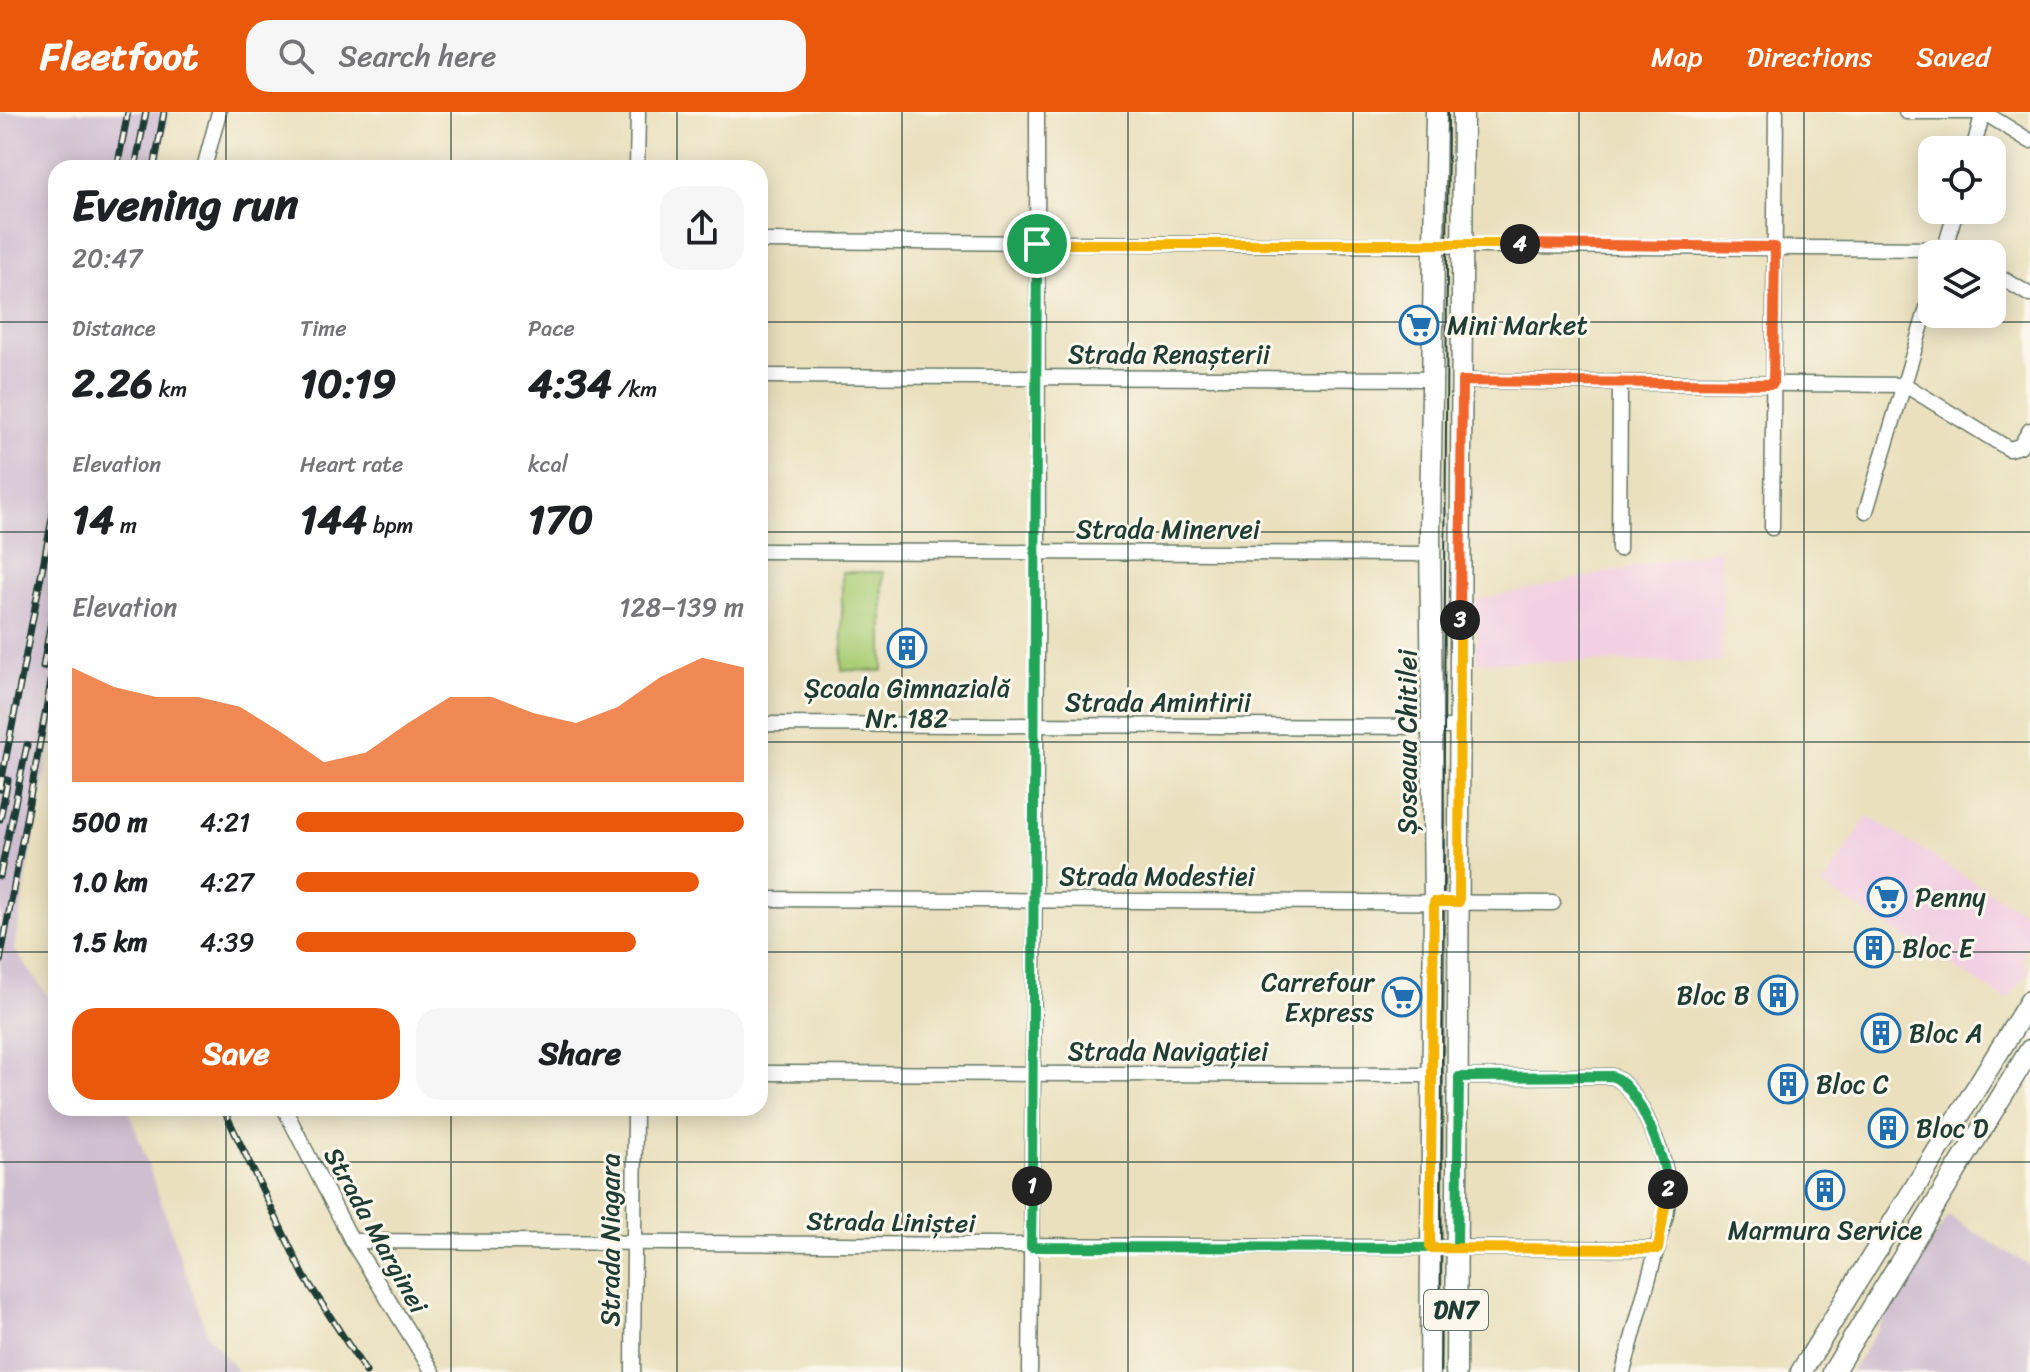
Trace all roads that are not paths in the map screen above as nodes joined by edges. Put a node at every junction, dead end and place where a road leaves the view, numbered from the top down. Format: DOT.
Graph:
graph roads {
  1 [pos="219,112"];
  2 [pos="638,112"];
  3 [pos="1037,112"];
  4 [pos="1436,112"];
  5 [pos="1463,112"];
  6 [pos="1776,112"];
  7 [pos="1906,112"];
  8 [pos="1983,112"];
  9 [pos="1977,136"];
  10 [pos="2030,141"];
  11 [pos="206,160"];
  12 [pos="637,160"];
  13 [pos="768,241"];
  14 [pos="1037,244"];
  15 [pos="1436,244"];
  16 [pos="1462,244"];
  17 [pos="1775,247"];
  18 [pos="1918,250"];
  19 [pos="2006,280"];
  20 [pos="2030,295"];
  21 [pos="1921,328"];
  22 [pos="768,376"];
  23 [pos="1039,377"];
  24 [pos="1435,379"];
  25 [pos="1462,381"];
  26 [pos="1620,382"];
  27 [pos="1773,384"];
  28 [pos="1905,385"];
  29 [pos="2030,430"];
  30 [pos="1866,511"];
  31 [pos="1772,528"];
  32 [pos="1619,549"];
  33 [pos="768,551"];
  34 [pos="1038,553"];
  35 [pos="1431,554"];
  36 [pos="768,724"];
  37 [pos="1037,726"];
  38 [pos="1433,727"];
  39 [pos="1460,727"];
  40 [pos="768,899"];
  41 [pos="1033,899"];
  42 [pos="1434,902"];
  43 [pos="1459,902"];
  44 [pos="1553,903"];
  45 [pos="2030,1001"];
  46 [pos="2030,1050"];
  47 [pos="768,1073"];
  48 [pos="1033,1075"];
  49 [pos="1432,1075"];
  50 [pos="1459,1077"];
  51 [pos="288,1116"];
  52 [pos="635,1116"];
  53 [pos="352,1241"];
  54 [pos="634,1244"];
  55 [pos="1031,1247"];
  56 [pos="1430,1248"];
  57 [pos="1457,1248"];
  58 [pos="1658,1249"];
  59 [pos="433,1372"];
  60 [pos="633,1372"];
  61 [pos="1030,1372"];
  62 [pos="1430,1372"];
  63 [pos="1456,1372"];
  64 [pos="1623,1372"];
  65 [pos="1801,1372"];
  66 [pos="1833,1372"];
  1 -- 11 [label="street"];
  2 -- 12 [label="street"];
  3 -- 14 [label="street"];
  4 -- 15 [label="main road, Șoseaua Chitilei / DN7"];
  5 -- 16 [label="main road, Șoseaua Chitilei / DN7"];
  6 -- 17 [label="street"];
  7 -- 8 [label="street"];
  8 -- 9 [label="street"];
  8 -- 10 [label="street"];
  13 -- 14 [label="street"];
  14 -- 15 [label="street"];
  14 -- 23 [label="street"];
  15 -- 16 [label="street"];
  15 -- 24 [label="main road, Șoseaua Chitilei / DN7"];
  16 -- 17 [label="street"];
  16 -- 25 [label="main road, Șoseaua Chitilei / DN7"];
  17 -- 18 [label="street"];
  17 -- 27 [label="street"];
  19 -- 20 [label="street"];
  21 -- 28 [label="street"];
  22 -- 23 [label="street, Strada Renașterii"];
  23 -- 24 [label="street, Strada Renașterii"];
  23 -- 34 [label="street"];
  24 -- 35 [label="main road, Șoseaua Chitilei / DN7"];
  25 -- 26 [label="street"];
  25 -- 39 [label="main road, Șoseaua Chitilei / DN7"];
  26 -- 27 [label="street"];
  26 -- 32 [label="street"];
  27 -- 28 [label="street"];
  27 -- 31 [label="street"];
  28 -- 29 [label="street"];
  28 -- 30 [label="street"];
  33 -- 34 [label="street, Strada Minervei"];
  34 -- 35 [label="street, Strada Minervei"];
  34 -- 37 [label="street"];
  35 -- 38 [label="main road, Șoseaua Chitilei / DN7"];
  36 -- 37 [label="street, Strada Amintirii"];
  37 -- 38 [label="street, Strada Amintirii"];
  37 -- 41 [label="street"];
  38 -- 39 [label="street, Strada Amintirii"];
  38 -- 42 [label="main road, Șoseaua Chitilei / DN7"];
  39 -- 43 [label="main road, Șoseaua Chitilei / DN7"];
  40 -- 41 [label="street, Strada Modestiei"];
  41 -- 42 [label="street, Strada Modestiei"];
  41 -- 48 [label="street"];
  42 -- 43 [label="street, Strada Modestiei"];
  42 -- 49 [label="main road, Șoseaua Chitilei / DN7"];
  43 -- 44 [label="street, Strada Modestiei"];
  43 -- 50 [label="main road, Șoseaua Chitilei / DN7"];
  45 -- 65 [label="main road"];
  46 -- 66 [label="main road"];
  47 -- 48 [label="street, Strada Navigației"];
  48 -- 49 [label="street, Strada Navigației"];
  48 -- 55 [label="street"];
  49 -- 56 [label="main road, Șoseaua Chitilei / DN7"];
  50 -- 57 [label="main road, Șoseaua Chitilei / DN7"];
  50 -- 58 [label="street"];
  51 -- 53 [label="street, Strada Marginei"];
  52 -- 54 [label="street, Strada Niagara"];
  53 -- 54 [label="street, Strada Liniștei"];
  53 -- 59 [label="street, Strada Marginei"];
  54 -- 55 [label="street, Strada Liniștei"];
  54 -- 60 [label="street, Strada Niagara"];
  55 -- 56 [label="street, Strada Liniștei"];
  55 -- 61 [label="street"];
  56 -- 57 [label="street, Strada Liniștei"];
  56 -- 62 [label="main road, Șoseaua Chitilei / DN7"];
  57 -- 58 [label="street"];
  57 -- 63 [label="main road, Șoseaua Chitilei / DN7"];
  58 -- 64 [label="street"];
}
